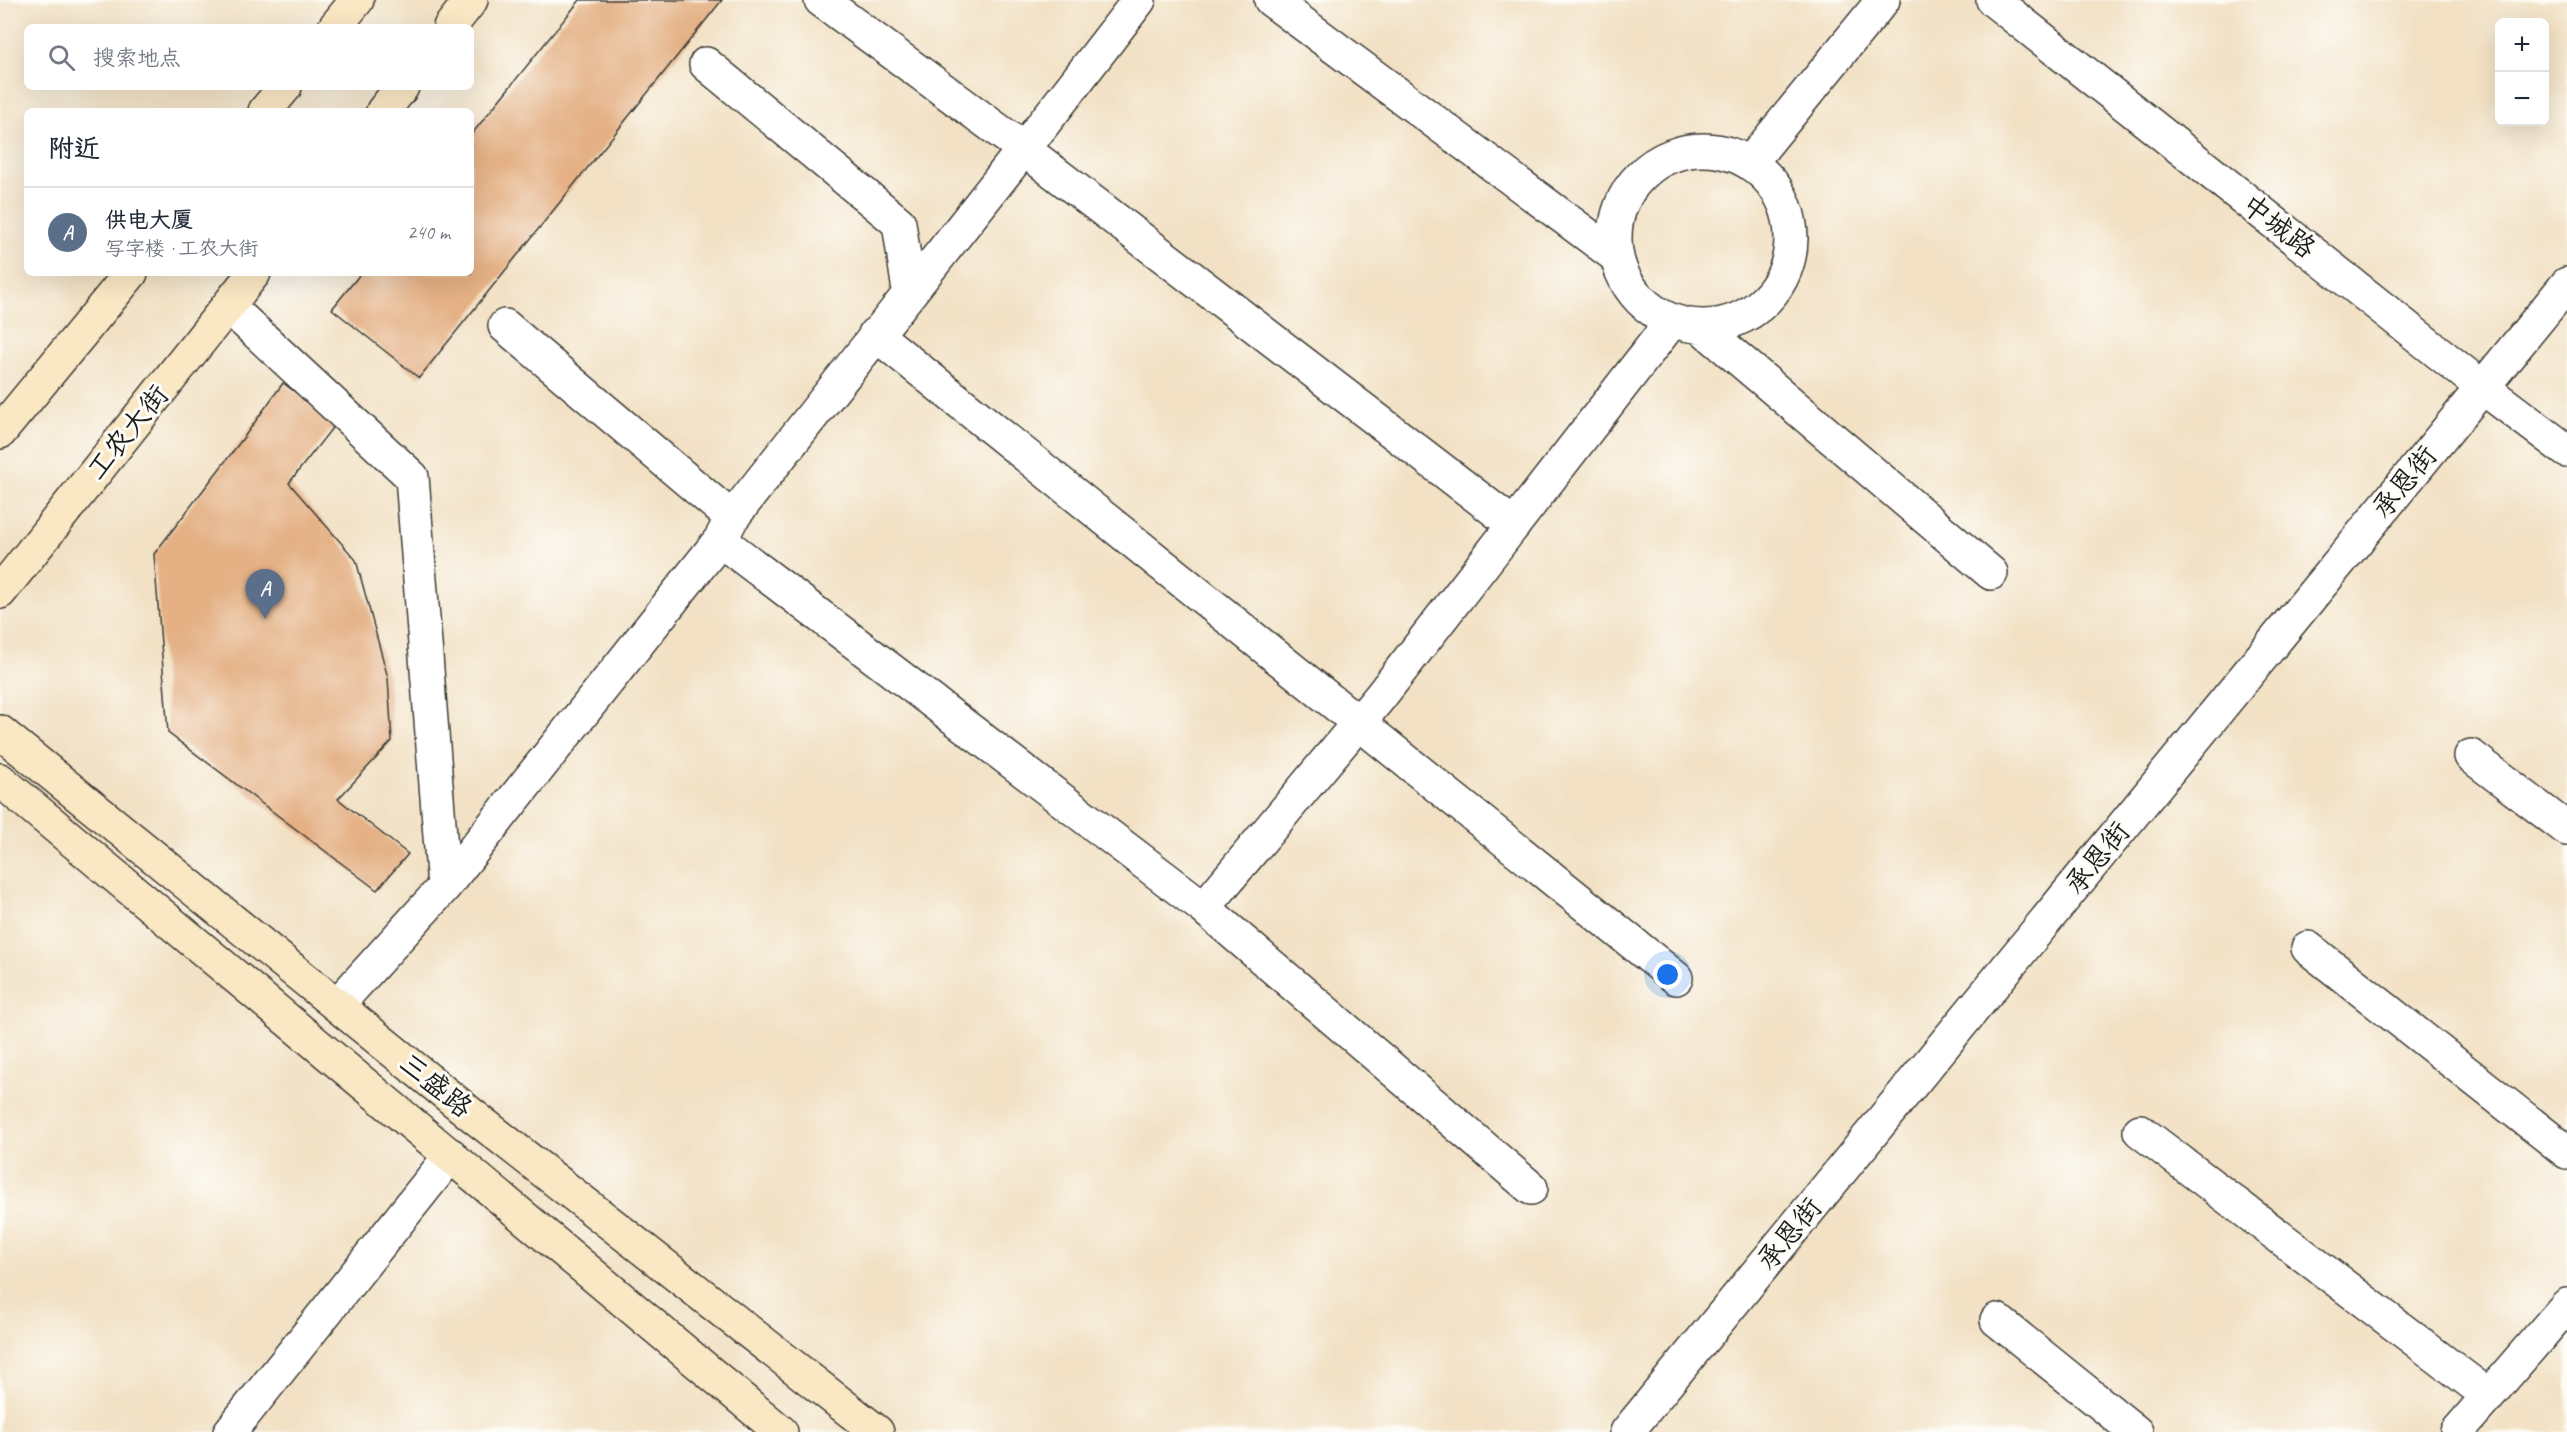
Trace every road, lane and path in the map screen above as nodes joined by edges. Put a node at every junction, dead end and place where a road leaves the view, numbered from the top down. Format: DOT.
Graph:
graph roads {
  1 [pos="357,0"];
  2 [pos="471,0"];
  3 [pos="822,0"];
  4 [pos="1139,0"];
  5 [pos="1271,0"];
  6 [pos="1883,0"];
  7 [pos="1993,0"];
  8 [pos="337,24"];
  9 [pos="452,24"];
  10 [pos="706,64"];
  11 [pos="282,90"];
  12 [pos="400,90"];
  13 [pos="268,108"];
  14 [pos="385,108"];
  15 [pos="1025,150"];
  16 [pos="1750,163"];
  17 [pos="1617,257"];
  18 [pos="129,276"];
  19 [pos="252,276"];
  20 [pos="2567,284"];
  21 [pos="909,291"];
  22 [pos="228,306"];
  23 [pos="1686,324"];
  24 [pos="505,326"];
  25 [pos="876,334"];
  26 [pos="2482,387"];
  27 [pos="0,432"];
  28 [pos="2567,451"];
  29 [pos="1514,525"];
  30 [pos="726,529"];
  31 [pos="1991,573"];
  32 [pos="0,592"];
  33 [pos="1359,722"];
  34 [pos="0,732"];
  35 [pos="2471,756"];
  36 [pos="0,780"];
  37 [pos="2567,829"];
  38 [pos="444,886"];
  39 [pos="1204,908"];
  40 [pos="2308,948"];
  41 [pos="1676,978"];
  42 [pos="337,1005"];
  43 [pos="2140,1131"];
  44 [pos="2567,1152"];
  45 [pos="451,1155"];
  46 [pos="1531,1188"];
  47 [pos="2567,1305"];
  48 [pos="1997,1320"];
  49 [pos="2488,1396"];
  50 [pos="230,1432"];
  51 [pos="782,1432"];
  52 [pos="877,1432"];
  53 [pos="1627,1432"];
  54 [pos="2136,1432"];
  55 [pos="2457,1432"];
  1 -- 8 [label="main road"];
  2 -- 9 [label="main road"];
  3 -- 15 [label="street"];
  4 -- 15 [label="street"];
  5 -- 17 [label="street"];
  6 -- 16 [label="street"];
  7 -- 26 [label="street, 中城路"];
  10 -- 21 [label="street"];
  11 -- 13 [label="main road"];
  12 -- 14 [label="main road"];
  15 -- 21 [label="street"];
  15 -- 29 [label="street"];
  16 -- 17 [label="street"];
  16 -- 23 [label="street"];
  17 -- 23 [label="street"];
  18 -- 27 [label="main road"];
  19 -- 22 [label="main road, 工农大街"];
  20 -- 26 [label="street, 承恩街"];
  21 -- 25 [label="street"];
  22 -- 32 [label="main road, 工农大街"];
  22 -- 38 [label="street"];
  23 -- 29 [label="street"];
  23 -- 31 [label="street"];
  24 -- 30 [label="street"];
  25 -- 30 [label="street"];
  25 -- 33 [label="street"];
  26 -- 28 [label="street, 中城路"];
  26 -- 53 [label="street, 承恩街"];
  29 -- 33 [label="street"];
  30 -- 38 [label="street"];
  30 -- 39 [label="street"];
  33 -- 39 [label="street"];
  33 -- 41 [label="street"];
  34 -- 42 [label="main road, 三盛路"];
  35 -- 37 [label="street"];
  36 -- 45 [label="main road, 三盛路"];
  38 -- 42 [label="street"];
  39 -- 46 [label="street"];
  40 -- 44 [label="street"];
  42 -- 52 [label="main road, 三盛路"];
  43 -- 49 [label="street"];
  45 -- 50 [label="street"];
  45 -- 51 [label="main road, 三盛路"];
  47 -- 49 [label="street"];
  48 -- 54 [label="street"];
  49 -- 55 [label="street"];
}
